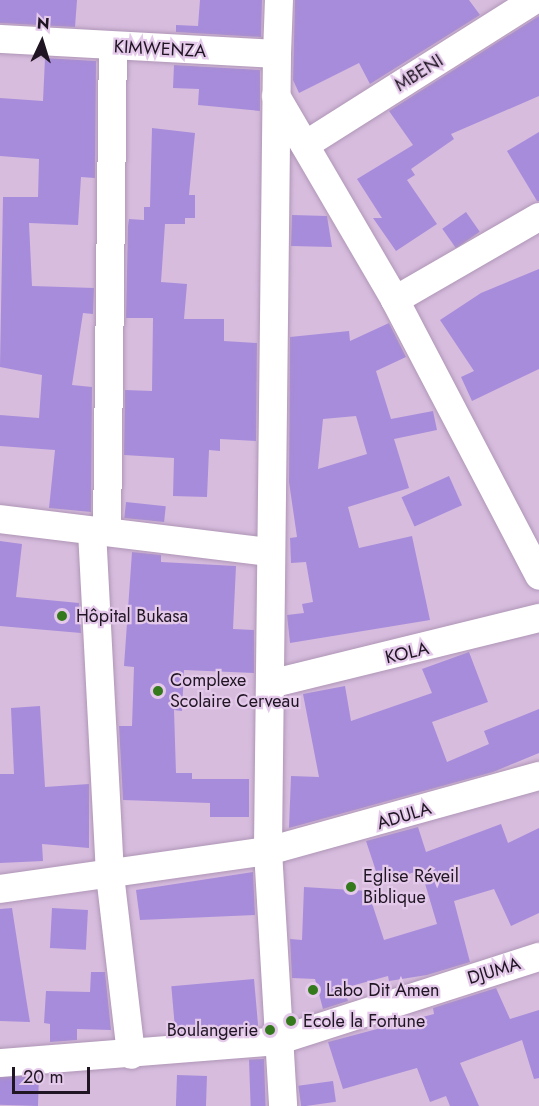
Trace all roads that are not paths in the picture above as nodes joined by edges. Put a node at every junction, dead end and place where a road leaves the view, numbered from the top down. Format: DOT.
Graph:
graph roads {
  1 [pos="279,0"];
  2 [pos="534,0"];
  3 [pos="0,39"];
  4 [pos="113,47"];
  5 [pos="278,54"];
  6 [pos="276,96"];
  7 [pos="304,145"];
  8 [pos="539,217"];
  9 [pos="395,300"];
  10 [pos="0,519"];
  11 [pos="99,532"];
  12 [pos="268,552"];
  13 [pos="539,576"];
  14 [pos="539,618"];
  15 [pos="274,683"];
  16 [pos="539,776"];
  17 [pos="268,851"];
  18 [pos="110,875"];
  19 [pos="0,889"];
  20 [pos="539,957"];
  21 [pos="277,1041"];
  22 [pos="131,1055"];
  23 [pos="0,1063"];
  24 [pos="283,1106"];
  1 -- 5 [label="street"];
  2 -- 7 [label="street, MBENI"];
  3 -- 4 [label="street, KIMWENZA"];
  4 -- 5 [label="street, KIMWENZA"];
  4 -- 11 [label="street"];
  5 -- 6 [label="street"];
  6 -- 7 [label="street"];
  6 -- 12 [label="street"];
  7 -- 9 [label="street"];
  8 -- 9 [label="street"];
  9 -- 13 [label="street"];
  10 -- 11 [label="street"];
  11 -- 12 [label="street"];
  11 -- 18 [label="street"];
  12 -- 15 [label="street"];
  14 -- 15 [label="street, KOLA"];
  15 -- 17 [label="street"];
  16 -- 17 [label="street, ADULA"];
  17 -- 18 [label="street, ADULA"];
  17 -- 21 [label="street"];
  18 -- 19 [label="street, ADULA"];
  18 -- 22 [label="street"];
  20 -- 21 [label="street, DJUMA"];
  21 -- 22 [label="street, DJUMA"];
  21 -- 24 [label="street"];
  22 -- 23 [label="street, DJUMA"];
}
